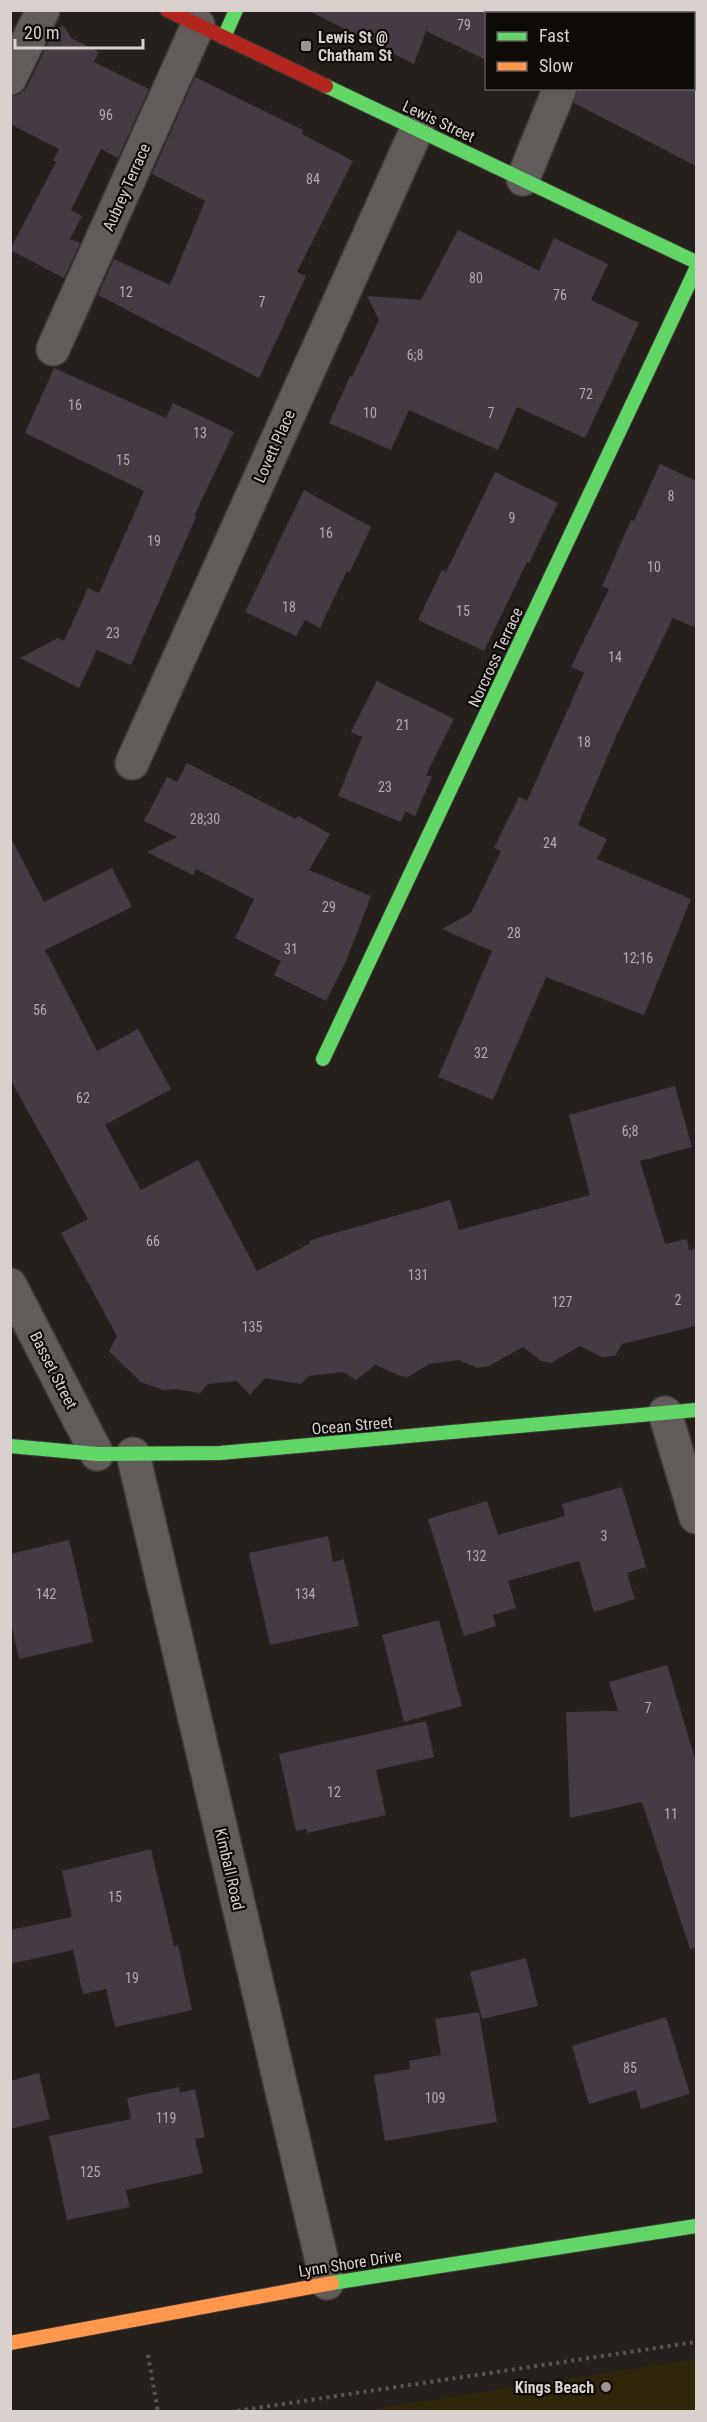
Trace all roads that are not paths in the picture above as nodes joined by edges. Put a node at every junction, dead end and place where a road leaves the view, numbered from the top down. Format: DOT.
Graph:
graph roads {
  1 [pos="43,10"];
  2 [pos="167,10"];
  3 [pos="236,10"];
  4 [pos="211,31"];
  5 [pos="10,78"];
  6 [pos="559,90"];
  7 [pos="417,129"];
  8 [pos="523,179"];
  9 [pos="696,262"];
  10 [pos="696,269"];
  11 [pos="53,349"];
  12 [pos="132,763"];
  13 [pos="323,1059"];
  14 [pos="10,1285"];
  15 [pos="681,1412"];
  16 [pos="10,1446"];
  17 [pos="97,1454"];
  18 [pos="133,1454"];
  19 [pos="696,1517"];
  20 [pos="696,2226"];
  21 [pos="327,2283"];
  22 [pos="10,2343"];
  1 -- 5 [label="street"];
  2 -- 4 [label="main road, Lewis Street"];
  3 -- 4 [label="main road"];
  4 -- 7 [label="main road, Lewis Street"];
  4 -- 11 [label="street, Aubrey Terrace"];
  6 -- 8 [label="street"];
  7 -- 8 [label="main road, Lewis Street"];
  7 -- 12 [label="street, Lovett Place"];
  8 -- 9 [label="main road, Lewis Street"];
  10 -- 13 [label="main road, Norcross Terrace"];
  14 -- 17 [label="street, Basset Street"];
  15 -- 18 [label="main road, Ocean Street"];
  15 -- 19 [label="street"];
  16 -- 17 [label="main road, Ocean Street"];
  17 -- 18 [label="main road, Ocean Street"];
  18 -- 21 [label="street, Kimball Road"];
  20 -- 21 [label="main road, Lynn Shore Drive"];
  21 -- 22 [label="main road, Lynn Shore Drive"];
}
